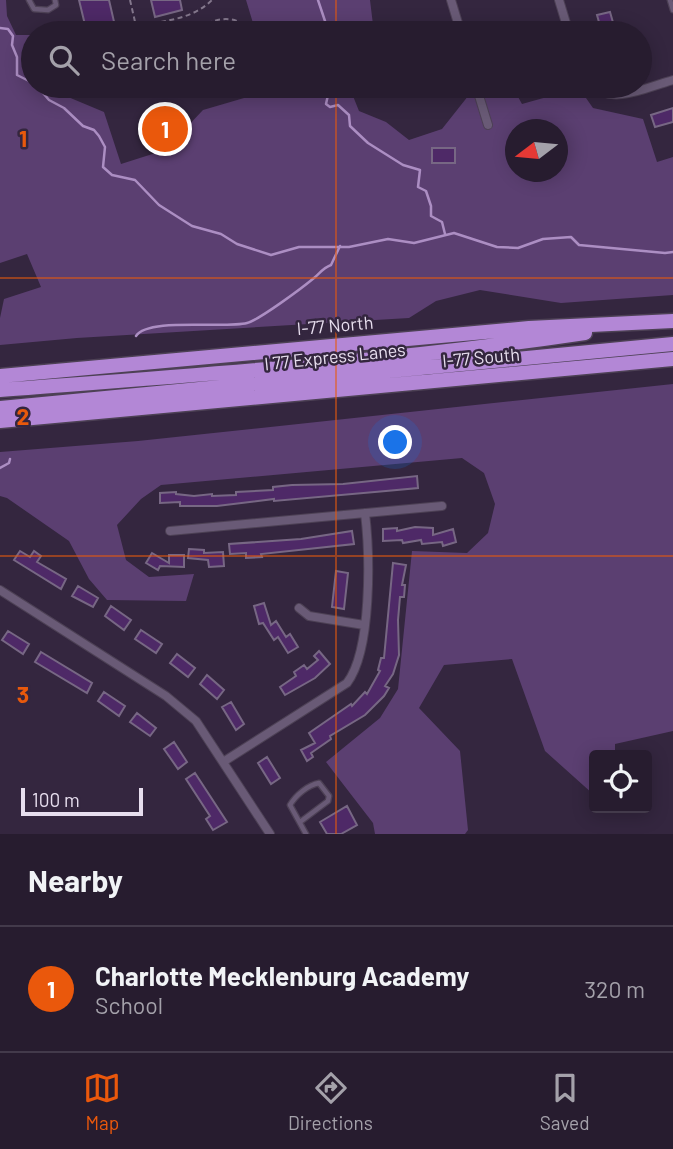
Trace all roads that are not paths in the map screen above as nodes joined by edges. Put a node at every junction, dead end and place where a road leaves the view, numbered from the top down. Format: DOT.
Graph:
graph roads {
  1 [pos="29,0"];
  2 [pos="55,0"];
  3 [pos="451,0"];
  4 [pos="559,0"];
  5 [pos="670,0"];
  6 [pos="673,10"];
  7 [pos="457,21"];
  8 [pos="565,21"];
  9 [pos="673,80"];
  10 [pos="652,86"];
  11 [pos="480,98"];
  12 [pos="488,125"];
  13 [pos="666,322"];
  14 [pos="673,344"];
  15 [pos="673,359"];
  16 [pos="0,376"];
  17 [pos="0,390"];
  18 [pos="0,408"];
  19 [pos="0,421"];
  20 [pos="442,506"];
  21 [pos="365,513"];
  22 [pos="170,531"];
  23 [pos="0,590"];
  24 [pos="299,608"];
  25 [pos="364,625"];
  26 [pos="223,762"];
  27 [pos="300,822"];
  28 [pos="270,834"];
  29 [pos="306,834"];
  1 -- 2 [label="lane"];
  3 -- 7 [label="street"];
  4 -- 8 [label="street"];
  5 -- 6 [label="lane"];
  9 -- 10 [label="street"];
  11 -- 12 [label="street"];
  13 -- 16 [label="highway, I-77 North"];
  13 -- 17 [label="highway, I 77 Express Lanes"];
  14 -- 18 [label="highway, I 77 Express Lanes"];
  15 -- 19 [label="highway, I-77 South"];
  20 -- 21 [label="street"];
  21 -- 22 [label="street"];
  21 -- 25 [label="street"];
  23 -- 26 [label="street"];
  24 -- 25 [label="street"];
  25 -- 26 [label="street"];
  26 -- 28 [label="street"];
  27 -- 27 [label="lane"];
  27 -- 29 [label="lane"];
}
